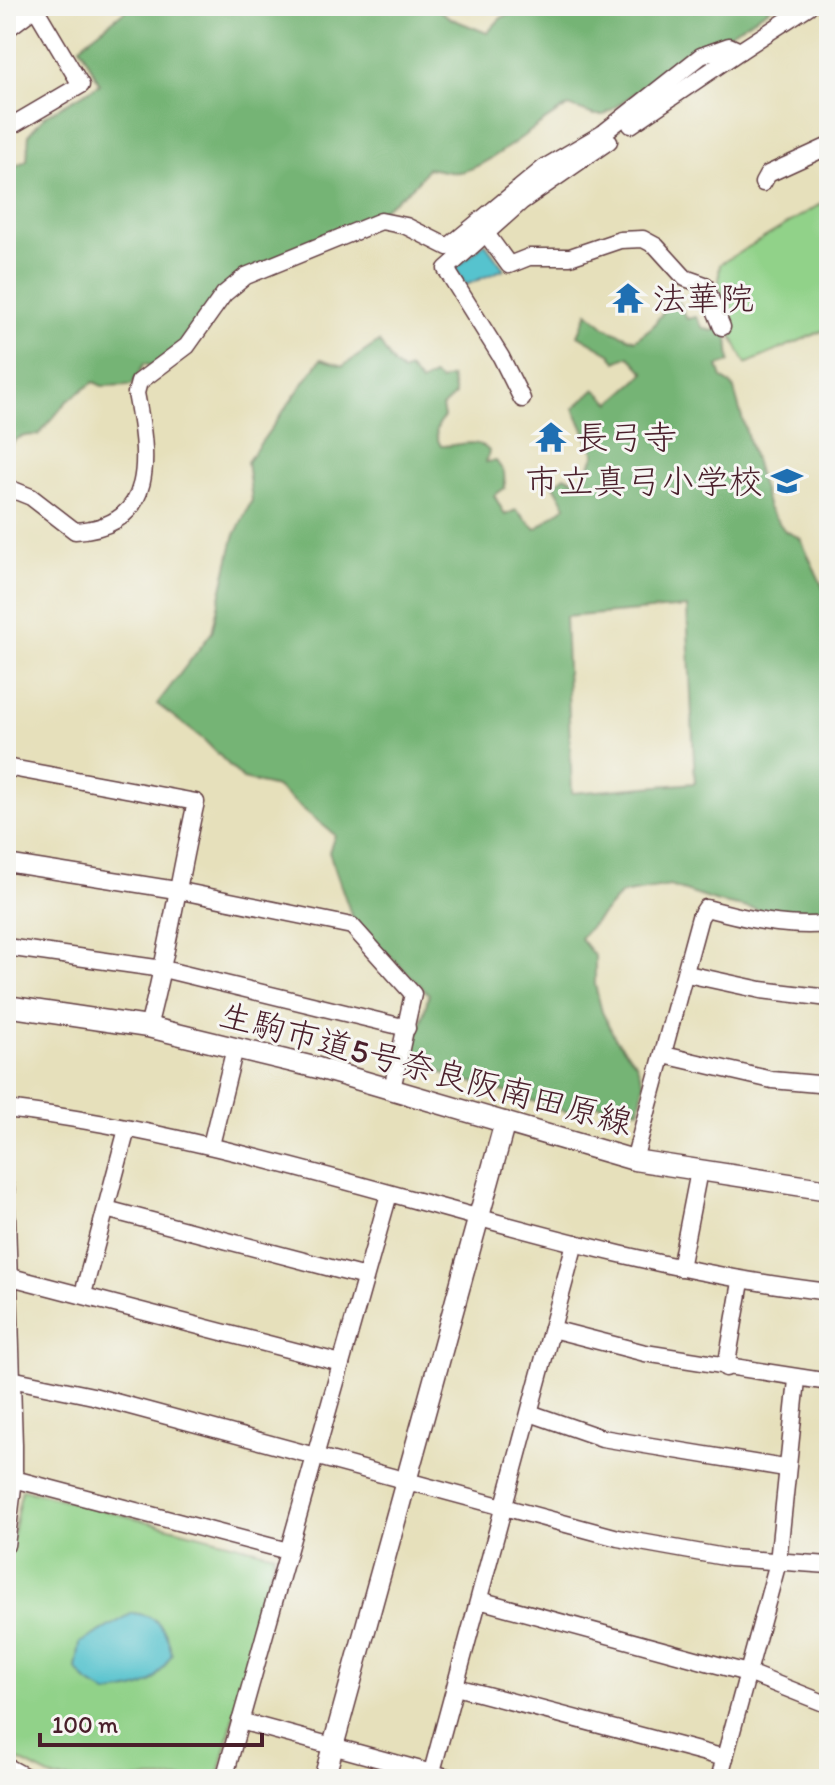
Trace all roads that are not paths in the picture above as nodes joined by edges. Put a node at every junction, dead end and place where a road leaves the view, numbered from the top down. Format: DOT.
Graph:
graph roads {
  1 [pos="809,6"];
  2 [pos="34,7"];
  3 [pos="6,30"];
  4 [pos="740,51"];
  5 [pos="6,129"];
  6 [pos="829,146"];
  7 [pos="763,183"];
  8 [pos="485,232"];
  9 [pos="722,327"];
  10 [pos="522,399"];
  11 [pos="6,487"];
  12 [pos="6,767"];
  13 [pos="6,863"];
  14 [pos="176,890"];
  15 [pos="829,924"];
  16 [pos="6,947"];
  17 [pos="163,969"];
  18 [pos="687,974"];
  19 [pos="829,998"];
  20 [pos="6,1006"];
  21 [pos="148,1027"];
  22 [pos="407,1028"];
  23 [pos="235,1048"];
  24 [pos="664,1055"];
  25 [pos="829,1085"];
  26 [pos="392,1089"];
  27 [pos="6,1109"];
  28 [pos="505,1122"];
  29 [pos="127,1129"];
  30 [pos="211,1145"];
  31 [pos="634,1160"];
  32 [pos="699,1171"];
  33 [pos="6,1188"];
  34 [pos="829,1190"];
  35 [pos="389,1194"];
  36 [pos="106,1209"];
  37 [pos="479,1219"];
  38 [pos="575,1243"];
  39 [pos="680,1268"];
  40 [pos="11,1277"];
  41 [pos="365,1277"];
  42 [pos="741,1282"];
  43 [pos="829,1292"];
  44 [pos="83,1294"];
  45 [pos="552,1329"];
  46 [pos="341,1363"];
  47 [pos="726,1368"];
  48 [pos="8,1378"];
  49 [pos="797,1380"];
  50 [pos="829,1382"];
  51 [pos="530,1413"];
  52 [pos="315,1455"];
  53 [pos="785,1468"];
  54 [pos="14,1479"];
  55 [pos="405,1480"];
  56 [pos="506,1507"];
  57 [pos="6,1545"];
  58 [pos="288,1551"];
  59 [pos="778,1562"];
  60 [pos="829,1565"];
  61 [pos="479,1600"];
  62 [pos="751,1674"];
  63 [pos="456,1687"];
  64 [pos="829,1705"];
  65 [pos="240,1721"];
  66 [pos="333,1745"];
  67 [pos="725,1758"];
  68 [pos="6,1766"];
  69 [pos="431,1776"];
  70 [pos="30,1779"];
  71 [pos="224,1779"];
  72 [pos="324,1779"];
  73 [pos="454,1779"];
  74 [pos="719,1779"];
  1 -- 4 [label="street"];
  2 -- 3 [label="street"];
  2 -- 5 [label="street"];
  4 -- 8 [label="street"];
  4 -- 11 [label="street"];
  6 -- 7 [label="street"];
  8 -- 9 [label="street"];
  8 -- 10 [label="street"];
  12 -- 14 [label="street"];
  13 -- 14 [label="street"];
  14 -- 17 [label="street"];
  14 -- 22 [label="street"];
  15 -- 18 [label="street"];
  16 -- 17 [label="street"];
  17 -- 21 [label="street"];
  17 -- 22 [label="street"];
  18 -- 19 [label="street"];
  18 -- 24 [label="street"];
  20 -- 21 [label="street, 生駒市道5号奈良阪南田原線"];
  21 -- 23 [label="street, 生駒市道5号奈良阪南田原線"];
  22 -- 26 [label="street"];
  23 -- 26 [label="street, 生駒市道5号奈良阪南田原線"];
  23 -- 30 [label="street"];
  24 -- 25 [label="street"];
  24 -- 31 [label="street"];
  26 -- 28 [label="street, 生駒市道5号奈良阪南田原線"];
  27 -- 29 [label="street"];
  28 -- 31 [label="street, 生駒市道5号奈良阪南田原線"];
  28 -- 37 [label="street"];
  29 -- 30 [label="street"];
  29 -- 36 [label="street"];
  30 -- 35 [label="street"];
  31 -- 32 [label="street, 生駒市道5号奈良阪南田原線"];
  32 -- 34 [label="street, 生駒市道5号奈良阪南田原線"];
  32 -- 39 [label="street"];
  33 -- 40 [label="street"];
  35 -- 37 [label="street"];
  35 -- 41 [label="street"];
  36 -- 41 [label="street"];
  36 -- 44 [label="street"];
  37 -- 38 [label="street"];
  37 -- 55 [label="street"];
  38 -- 39 [label="street"];
  38 -- 45 [label="street"];
  39 -- 42 [label="street"];
  40 -- 44 [label="street"];
  40 -- 48 [label="street"];
  41 -- 46 [label="street"];
  42 -- 43 [label="street"];
  42 -- 47 [label="street"];
  44 -- 46 [label="street"];
  45 -- 47 [label="street"];
  45 -- 51 [label="street"];
  46 -- 52 [label="street"];
  47 -- 49 [label="street"];
  48 -- 52 [label="street"];
  48 -- 54 [label="street"];
  49 -- 50 [label="street"];
  49 -- 53 [label="street"];
  51 -- 53 [label="street"];
  51 -- 56 [label="street"];
  52 -- 55 [label="street"];
  52 -- 58 [label="street"];
  53 -- 59 [label="street"];
  54 -- 57 [label="street"];
  54 -- 58 [label="street"];
  55 -- 56 [label="street"];
  55 -- 66 [label="street"];
  56 -- 59 [label="street"];
  56 -- 61 [label="street"];
  58 -- 65 [label="street"];
  59 -- 60 [label="street"];
  59 -- 62 [label="street"];
  61 -- 62 [label="street"];
  61 -- 63 [label="street"];
  62 -- 64 [label="street"];
  62 -- 67 [label="street"];
  63 -- 67 [label="street"];
  63 -- 69 [label="street"];
  65 -- 66 [label="street"];
  65 -- 71 [label="street"];
  66 -- 69 [label="street"];
  66 -- 72 [label="street"];
  67 -- 74 [label="street"];
  68 -- 70 [label="street"];
  69 -- 73 [label="street"];
}
